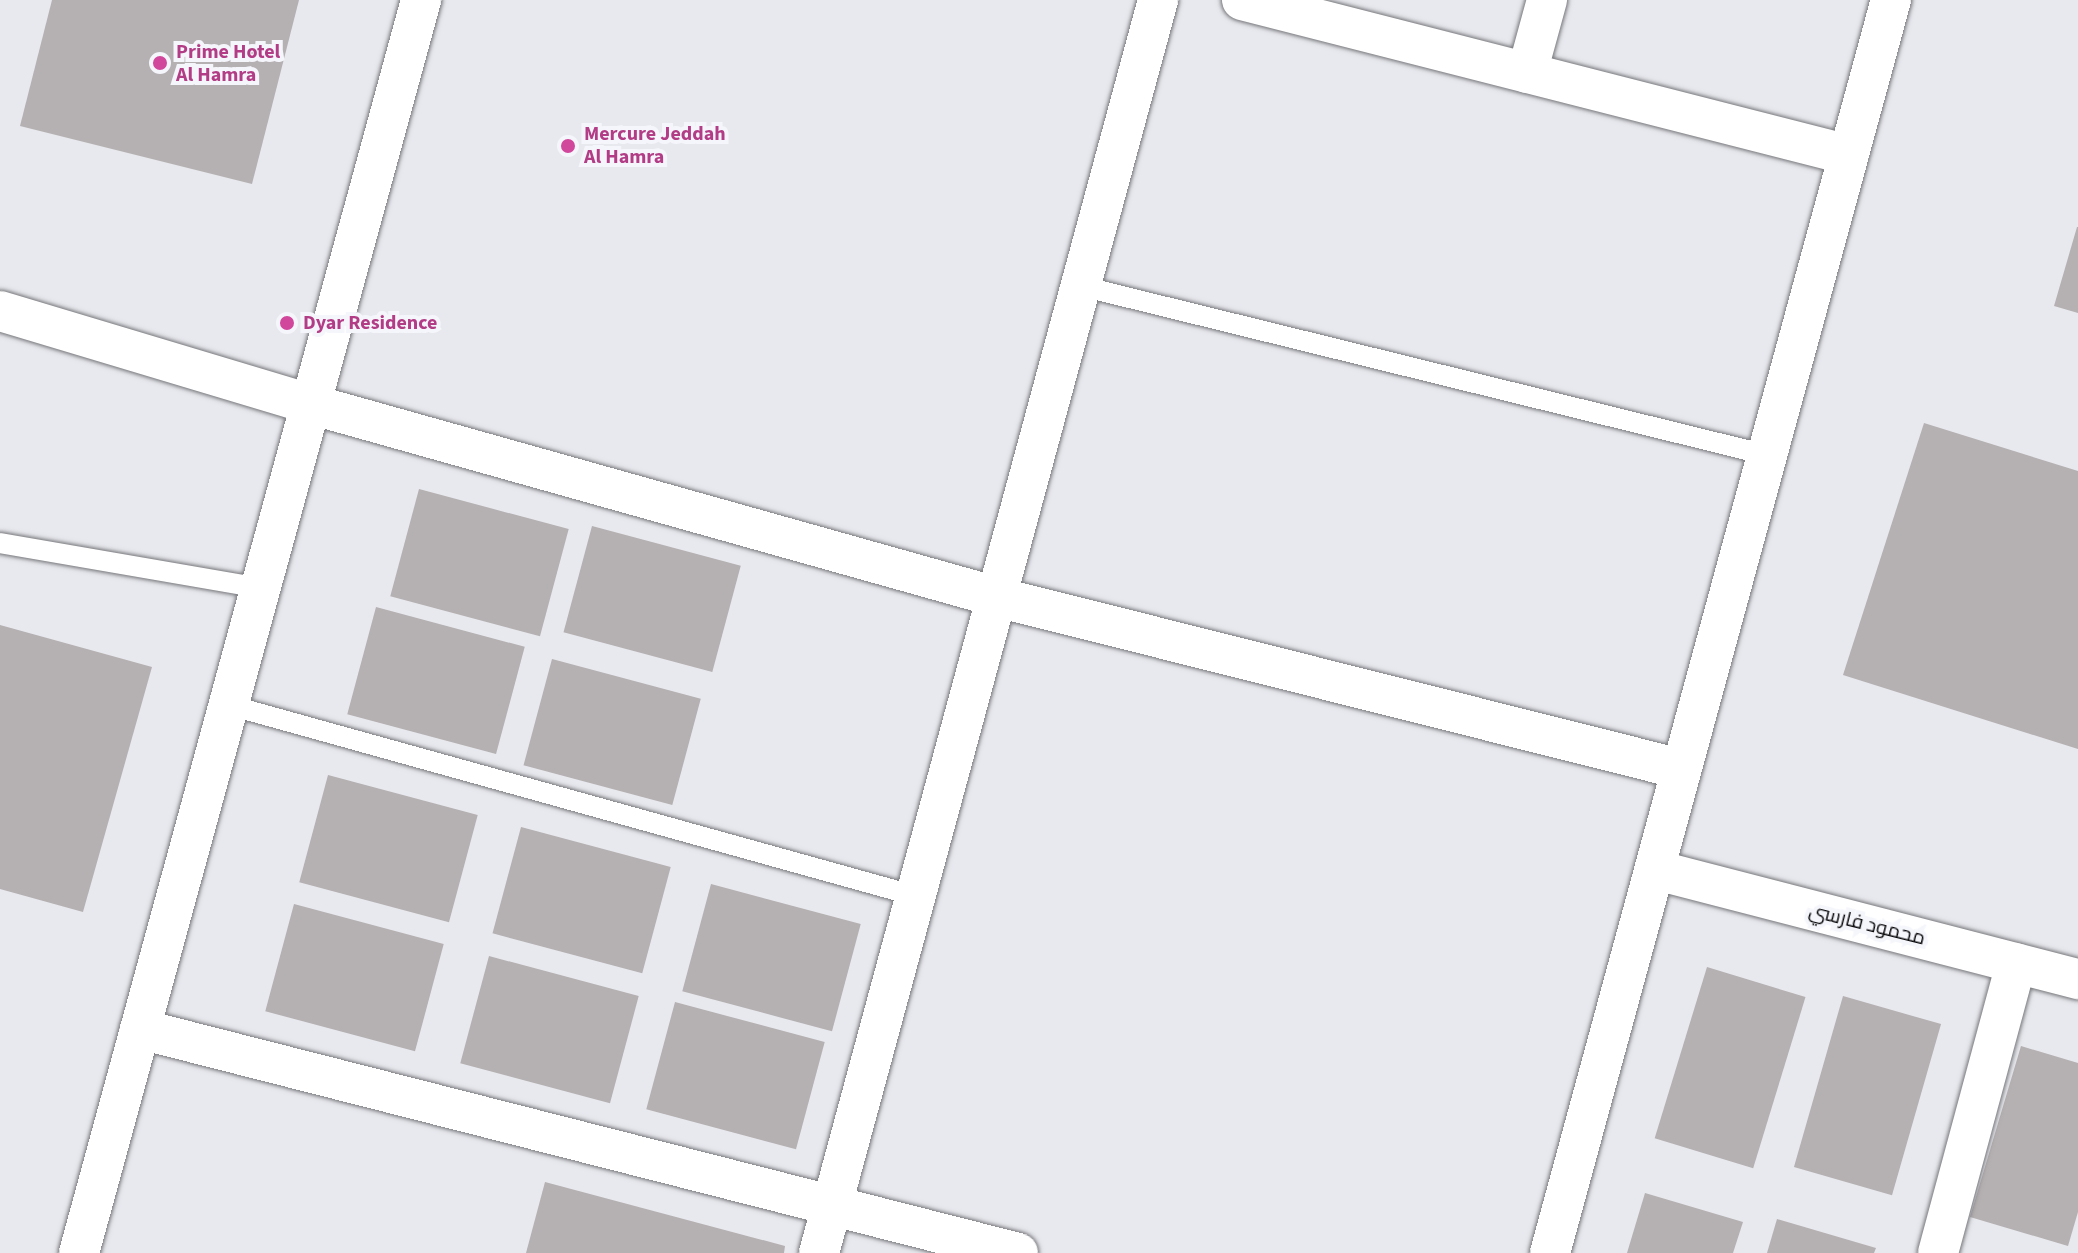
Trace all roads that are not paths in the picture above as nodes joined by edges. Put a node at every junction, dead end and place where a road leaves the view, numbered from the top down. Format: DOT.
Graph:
graph roads {
  1 [pos="421,0"];
  2 [pos="1158,0"];
  3 [pos="1242,0"];
  4 [pos="1547,0"];
  5 [pos="1891,0"];
  6 [pos="1527,73"];
  7 [pos="1849,155"];
  8 [pos="1081,286"];
  9 [pos="0,311"];
  10 [pos="310,404"];
  11 [pos="1767,455"];
  12 [pos="0,543"];
  13 [pos="260,588"];
  14 [pos="997,597"];
  15 [pos="229,705"];
  16 [pos="1681,769"];
  17 [pos="1656,870"];
  18 [pos="916,896"];
  19 [pos="2016,963"];
  20 [pos="2078,979"];
  21 [pos="140,1029"];
  22 [pos="833,1202"];
  23 [pos="79,1253"];
  24 [pos="819,1253"];
  25 [pos="1018,1253"];
  26 [pos="1550,1253"];
  27 [pos="1938,1253"];
  1 -- 10 [label="street"];
  2 -- 8 [label="street"];
  3 -- 6 [label="street"];
  4 -- 6 [label="street"];
  5 -- 7 [label="street"];
  6 -- 7 [label="street"];
  7 -- 11 [label="street"];
  8 -- 11 [label="lane"];
  8 -- 14 [label="street"];
  9 -- 10 [label="street"];
  10 -- 13 [label="street"];
  10 -- 14 [label="street"];
  11 -- 16 [label="street"];
  12 -- 13 [label="lane"];
  13 -- 15 [label="street"];
  14 -- 16 [label="street"];
  14 -- 18 [label="street"];
  15 -- 18 [label="lane"];
  15 -- 21 [label="street"];
  16 -- 17 [label="street"];
  17 -- 19 [label="street, محمود فارسي"];
  17 -- 26 [label="street"];
  18 -- 22 [label="street"];
  19 -- 20 [label="street, محمود فارسي"];
  19 -- 27 [label="street"];
  21 -- 22 [label="street"];
  21 -- 23 [label="street"];
  22 -- 24 [label="street"];
  22 -- 25 [label="street"];
}
